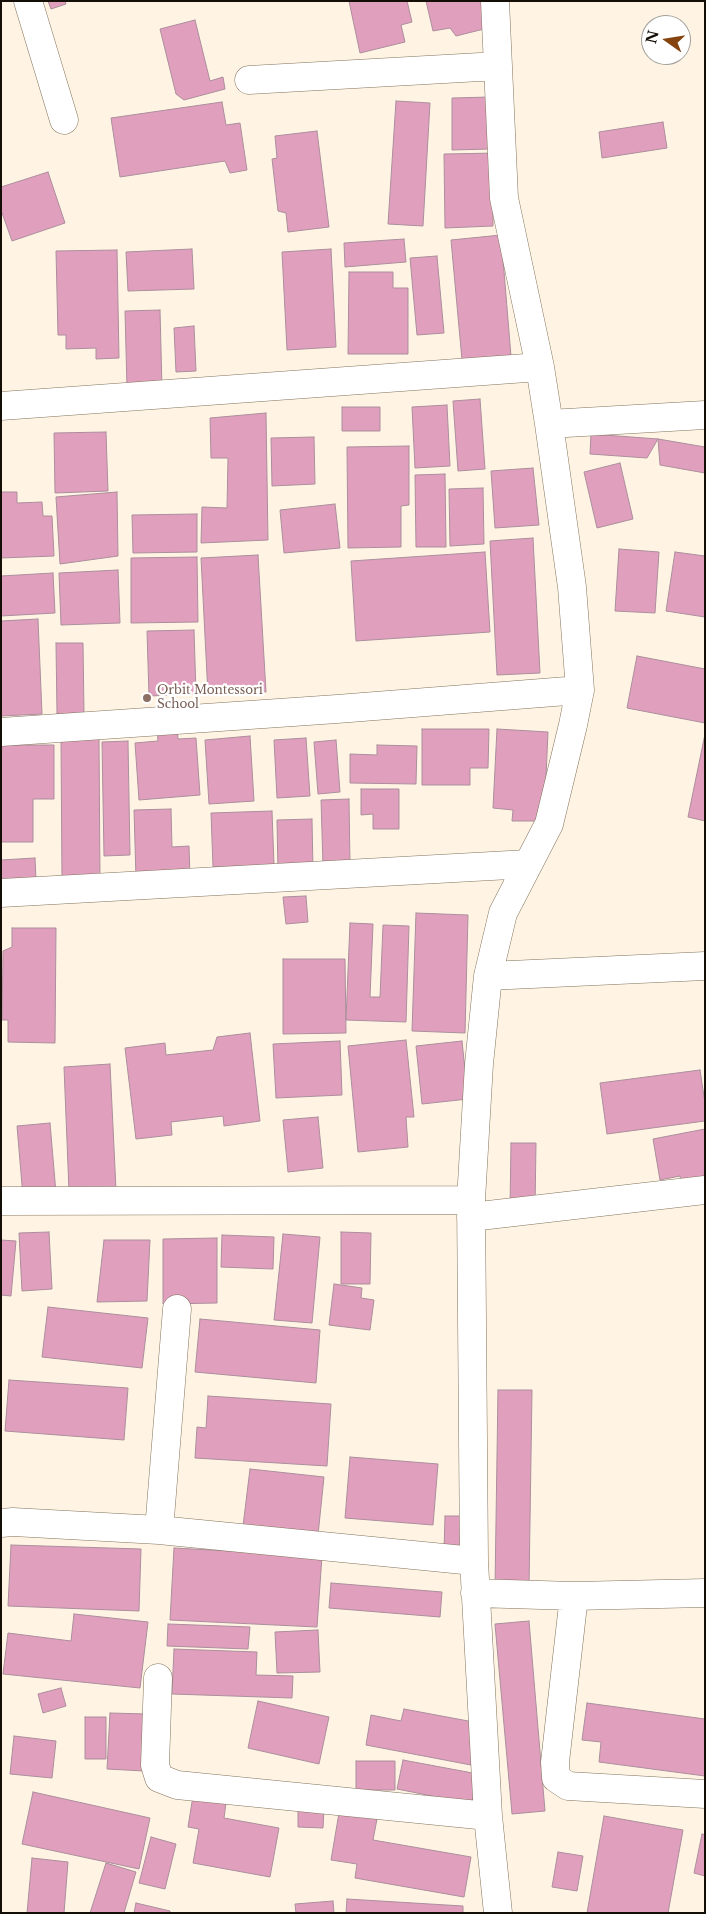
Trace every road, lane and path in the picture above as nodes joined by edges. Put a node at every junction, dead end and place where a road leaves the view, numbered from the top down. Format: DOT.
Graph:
graph roads {
  1 [pos="28,1"];
  2 [pos="494,1"];
  3 [pos="498,66"];
  4 [pos="249,80"];
  5 [pos="64,120"];
  6 [pos="540,367"];
  7 [pos="1,406"];
  8 [pos="705,415"];
  9 [pos="549,424"];
  10 [pos="580,690"];
  11 [pos="1,732"];
  12 [pos="528,864"];
  13 [pos="1,893"];
  14 [pos="705,966"];
  15 [pos="488,976"];
  16 [pos="705,1190"];
  17 [pos="1,1201"];
  18 [pos="471,1209"];
  19 [pos="177,1309"];
  20 [pos="1,1523"];
  21 [pos="159,1530"];
  22 [pos="474,1561"];
  23 [pos="475,1593"];
  24 [pos="705,1593"];
  25 [pos="574,1596"];
  26 [pos="158,1678"];
  27 [pos="705,1794"];
  28 [pos="488,1816"];
  29 [pos="498,1913"];
  1 -- 5 [label="street"];
  2 -- 3 [label="street"];
  3 -- 4 [label="street"];
  3 -- 6 [label="street"];
  6 -- 7 [label="street"];
  6 -- 9 [label="street"];
  8 -- 9 [label="street"];
  9 -- 10 [label="street"];
  10 -- 11 [label="street"];
  10 -- 12 [label="street"];
  12 -- 13 [label="street"];
  12 -- 15 [label="street"];
  14 -- 15 [label="street"];
  15 -- 18 [label="street"];
  16 -- 18 [label="street"];
  17 -- 18 [label="street"];
  18 -- 22 [label="street"];
  19 -- 21 [label="street"];
  20 -- 21 [label="street"];
  21 -- 22 [label="street"];
  22 -- 23 [label="street"];
  23 -- 25 [label="street"];
  23 -- 28 [label="street"];
  24 -- 25 [label="street"];
  25 -- 27 [label="street"];
  26 -- 28 [label="street"];
  28 -- 29 [label="street"];
}
